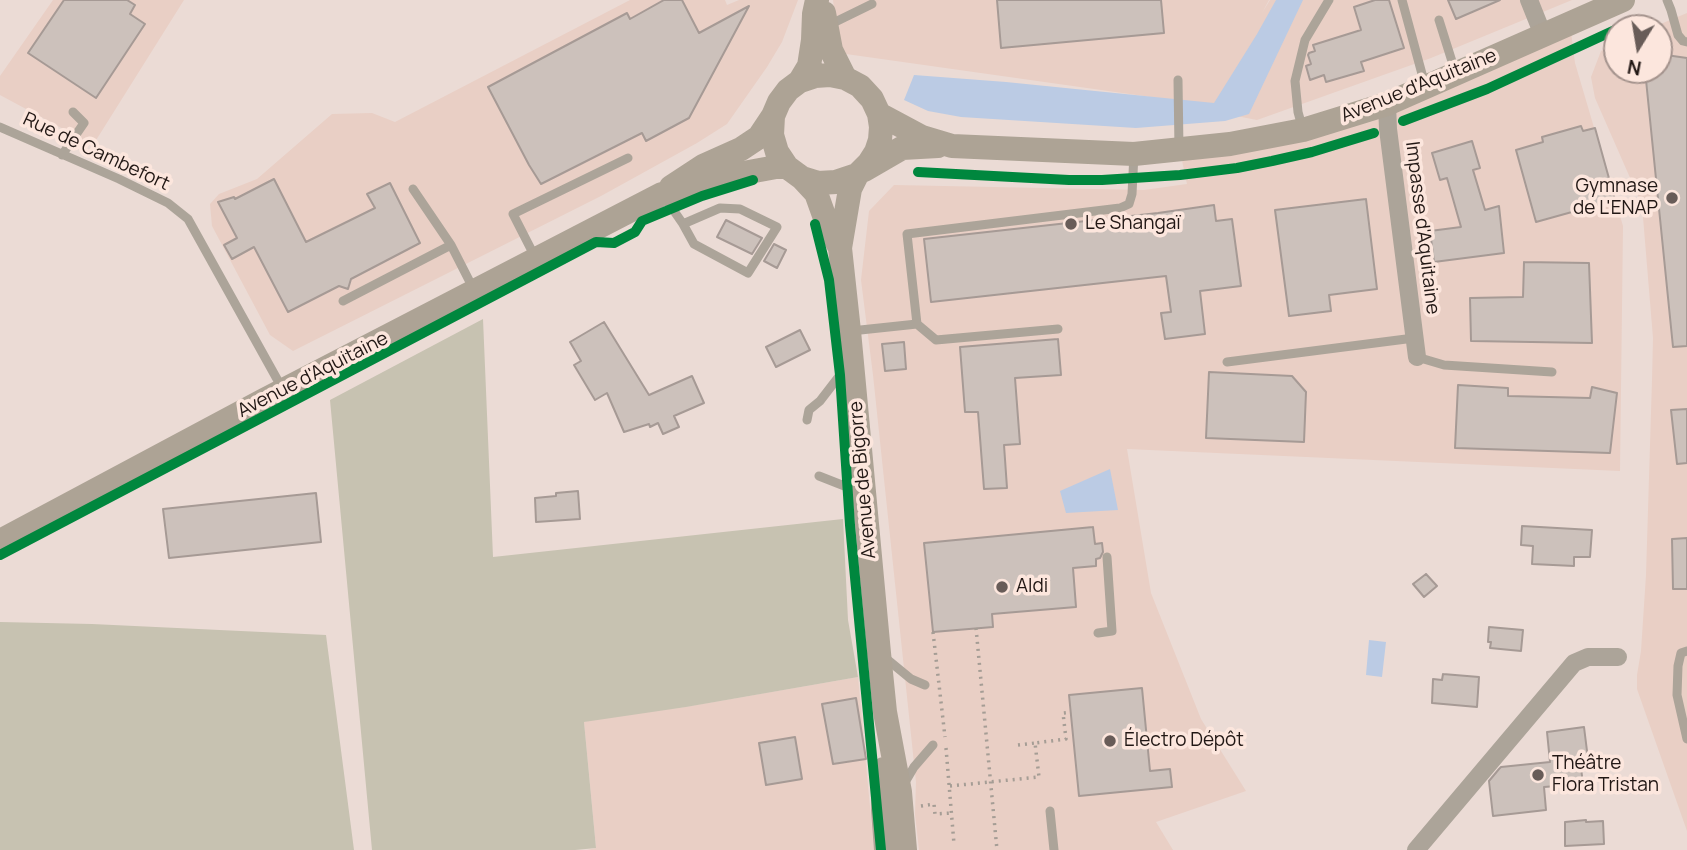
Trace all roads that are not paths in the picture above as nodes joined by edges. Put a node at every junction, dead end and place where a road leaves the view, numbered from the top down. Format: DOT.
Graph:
graph roads {
  1 [pos="820,0"];
  2 [pos="1329,0"];
  3 [pos="1402,0"];
  4 [pos="1529,0"];
  5 [pos="1623,0"];
  6 [pos="1667,0"];
  7 [pos="872,4"];
  8 [pos="1439,20"];
  9 [pos="827,26"];
  10 [pos="1543,35"];
  11 [pos="1687,42"];
  12 [pos="1456,73"];
  13 [pos="845,78"];
  14 [pos="1178,80"];
  15 [pos="800,81"];
  16 [pos="1425,86"];
  17 [pos="1387,104"];
  18 [pos="73,112"];
  19 [pos="879,114"];
  20 [pos="773,117"];
  21 [pos="0,127"];
  22 [pos="1303,130"];
  23 [pos="952,146"];
  24 [pos="1179,151"];
  25 [pos="1134,154"];
  26 [pos="62,155"];
  27 [pos="628,158"];
  28 [pos="794,172"];
  29 [pos="858,173"];
  30 [pos="413,189"];
  31 [pos="662,194"];
  32 [pos="683,224"];
  33 [pos="451,245"];
  34 [pos="840,248"];
  35 [pos="536,259"];
  36 [pos="474,291"];
  37 [pos="343,300"];
  38 [pos="917,324"];
  39 [pos="1058,329"];
  40 [pos="849,331"];
  41 [pos="1415,338"];
  42 [pos="1417,357"];
  43 [pos="852,359"];
  44 [pos="1227,362"];
  45 [pos="1552,372"];
  46 [pos="283,390"];
  47 [pos="807,420"];
  48 [pos="819,476"];
  49 [pos="863,489"];
  50 [pos="0,541"];
  51 [pos="1107,557"];
  52 [pos="1098,633"];
  53 [pos="1687,651"];
  54 [pos="879,653"];
  55 [pos="1618,657"];
  56 [pos="925,685"];
  57 [pos="885,712"];
  58 [pos="1687,739"];
  59 [pos="933,745"];
  60 [pos="900,792"];
  61 [pos="1050,811"];
  62 [pos="893,847"];
  63 [pos="1054,850"];
  64 [pos="1416,850"];
  1 -- 9 [label="street"];
  1 -- 15 [label="street"];
  2 -- 22 [label="lane"];
  3 -- 16 [label="lane"];
  4 -- 10 [label="street"];
  5 -- 10 [label="street, Avenue d'Aquitaine"];
  6 -- 11 [label="lane"];
  7 -- 9 [label="lane"];
  8 -- 12 [label="lane"];
  9 -- 13 [label="street"];
  10 -- 12 [label="street, Avenue d'Aquitaine"];
  12 -- 16 [label="street, Avenue d'Aquitaine"];
  13 -- 15 [label="street"];
  13 -- 19 [label="street"];
  14 -- 24 [label="lane"];
  15 -- 20 [label="street"];
  16 -- 17 [label="street, Avenue d'Aquitaine"];
  17 -- 22 [label="street, Avenue d'Aquitaine"];
  17 -- 41 [label="street, Impasse d'Aquitaine"];
  18 -- 26 [label="lane"];
  19 -- 23 [label="street, Avenue d'Aquitaine"];
  19 -- 29 [label="street"];
  20 -- 28 [label="street"];
  20 -- 31 [label="street"];
  21 -- 26 [label="lane, Rue de Cambefort"];
  22 -- 24 [label="street, Avenue d'Aquitaine"];
  23 -- 25 [label="street, Avenue d'Aquitaine"];
  23 -- 29 [label="street"];
  24 -- 25 [label="street, Avenue d'Aquitaine"];
  25 -- 38 [label="lane"];
  26 -- 46 [label="lane, Rue de Cambefort"];
  27 -- 35 [label="lane"];
  28 -- 29 [label="street"];
  28 -- 31 [label="street, Avenue d'Aquitaine"];
  28 -- 34 [label="street, Avenue de Bigorre"];
  29 -- 34 [label="street, Avenue de Bigorre"];
  30 -- 33 [label="lane"];
  31 -- 32 [label="lane"];
  31 -- 35 [label="street, Avenue d'Aquitaine"];
  32 -- 32 [label="lane"];
  33 -- 36 [label="lane"];
  33 -- 37 [label="lane"];
  34 -- 40 [label="street, Avenue de Bigorre"];
  35 -- 36 [label="street, Avenue d'Aquitaine"];
  36 -- 46 [label="street, Avenue d'Aquitaine"];
  38 -- 39 [label="lane"];
  38 -- 40 [label="lane"];
  40 -- 43 [label="street, Avenue de Bigorre"];
  41 -- 42 [label="street, Impasse d'Aquitaine"];
  41 -- 44 [label="lane"];
  42 -- 45 [label="lane"];
  43 -- 47 [label="lane"];
  43 -- 49 [label="street, Avenue de Bigorre"];
  46 -- 50 [label="street, Avenue d'Aquitaine"];
  48 -- 49 [label="lane"];
  49 -- 54 [label="street, Avenue de Bigorre"];
  51 -- 52 [label="lane"];
  53 -- 58 [label="lane"];
  54 -- 56 [label="lane"];
  54 -- 57 [label="street, Avenue de Bigorre"];
  55 -- 64 [label="street"];
  57 -- 60 [label="street, Avenue de Bigorre"];
  57 -- 62 [label="street, Avenue de Bigorre"];
  59 -- 60 [label="lane"];
  60 -- 62 [label="street, Avenue de Bigorre"];
  61 -- 63 [label="lane"];
}
